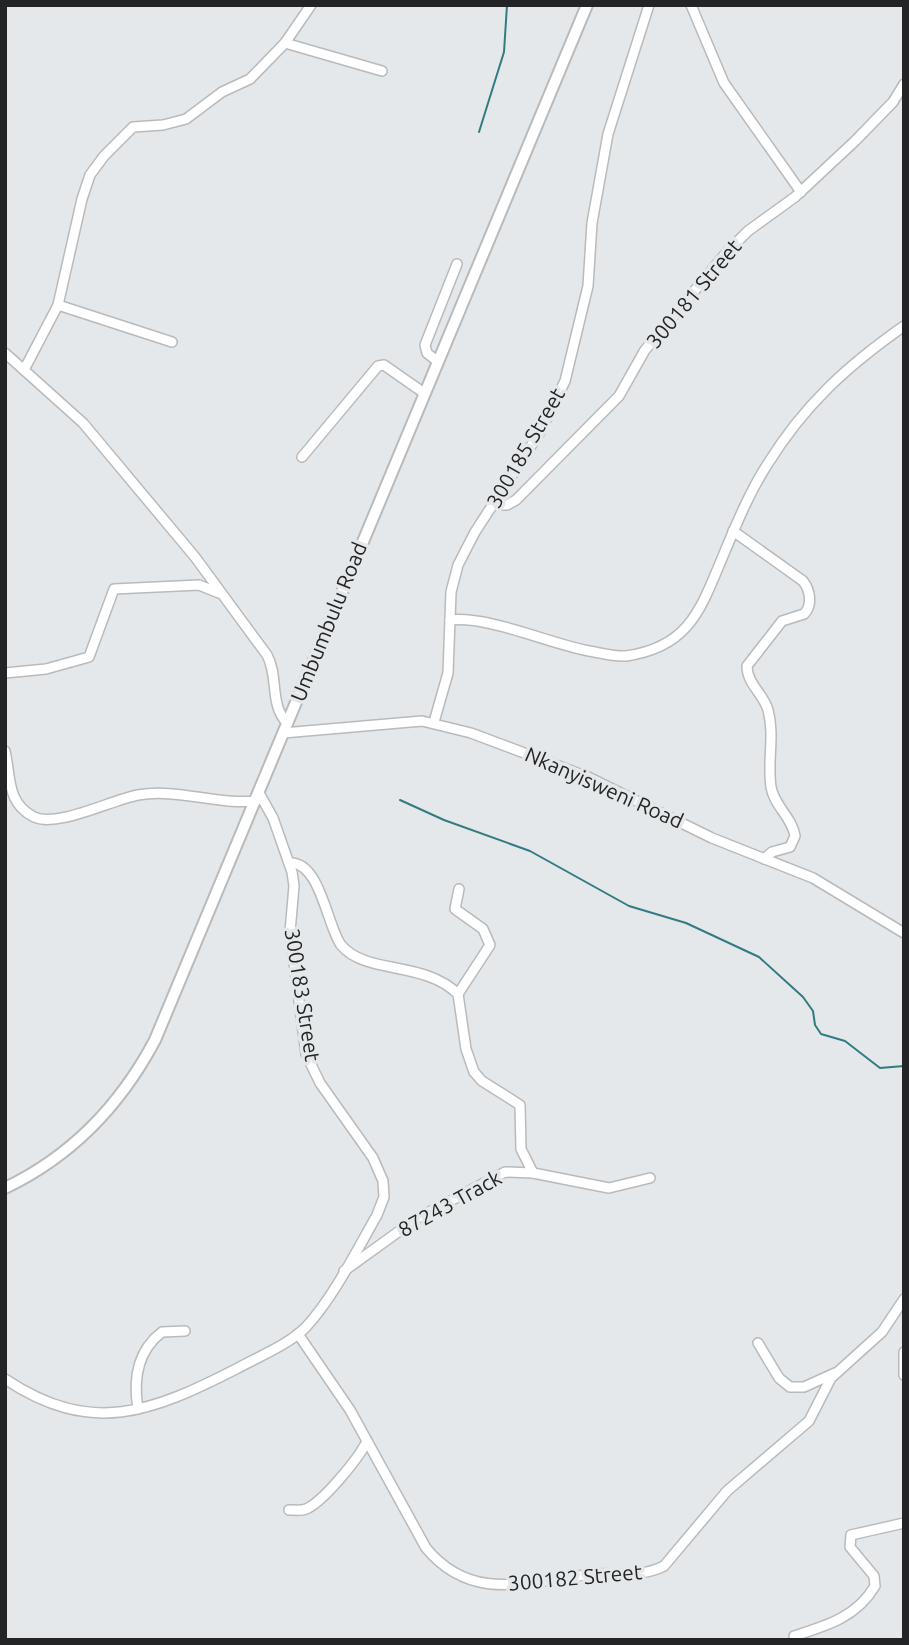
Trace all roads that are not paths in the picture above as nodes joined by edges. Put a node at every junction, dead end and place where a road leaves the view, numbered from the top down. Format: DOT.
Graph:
graph roads {
  1 [pos="311,5"];
  2 [pos="587,5"];
  3 [pos="649,5"];
  4 [pos="691,5"];
  5 [pos="285,43"];
  6 [pos="382,71"];
  7 [pos="904,85"];
  8 [pos="801,192"];
  9 [pos="457,264"];
  10 [pos="58,305"];
  11 [pos="904,326"];
  12 [pos="172,342"];
  13 [pos="5,353"];
  14 [pos="437,361"];
  15 [pos="24,370"];
  16 [pos="424,393"];
  17 [pos="302,457"];
  18 [pos="493,505"];
  19 [pos="733,531"];
  20 [pos="221,594"];
  21 [pos="450,620"];
  22 [pos="5,673"];
  23 [pos="434,722"];
  24 [pos="285,728"];
  25 [pos="5,751"];
  26 [pos="257,797"];
  27 [pos="764,859"];
  28 [pos="289,863"];
  29 [pos="459,889"];
  30 [pos="904,933"];
  31 [pos="458,994"];
  32 [pos="533,1172"];
  33 [pos="650,1178"];
  34 [pos="5,1188"];
  35 [pos="342,1272"];
  36 [pos="904,1299"];
  37 [pos="185,1331"];
  38 [pos="298,1334"];
  39 [pos="758,1343"];
  40 [pos="904,1352"];
  41 [pos="835,1373"];
  42 [pos="904,1375"];
  43 [pos="5,1379"];
  44 [pos="138,1409"];
  45 [pos="367,1441"];
  46 [pos="289,1510"];
  47 [pos="904,1523"];
  48 [pos="794,1636"];
  1 -- 5 [label="street"];
  2 -- 14 [label="main road, Umbumbulu Road"];
  3 -- 18 [label="street, 300185 Street"];
  4 -- 8 [label="street"];
  5 -- 6 [label="street"];
  5 -- 10 [label="street"];
  7 -- 8 [label="street, 300181 Street"];
  8 -- 18 [label="street, 300181 Street"];
  9 -- 14 [label="street"];
  10 -- 12 [label="street"];
  10 -- 15 [label="street"];
  11 -- 19 [label="street"];
  13 -- 15 [label="street"];
  14 -- 16 [label="main road, Umbumbulu Road"];
  15 -- 20 [label="street"];
  16 -- 17 [label="street"];
  16 -- 24 [label="main road, Umbumbulu Road"];
  18 -- 21 [label="street, 300185 Street"];
  19 -- 21 [label="street"];
  19 -- 27 [label="street"];
  20 -- 22 [label="street"];
  20 -- 24 [label="street"];
  21 -- 23 [label="street, 300185 Street"];
  23 -- 24 [label="street, Nkanyisweni Road"];
  23 -- 27 [label="street, Nkanyisweni Road"];
  24 -- 26 [label="main road, Umbumbulu Road"];
  25 -- 26 [label="street"];
  26 -- 28 [label="street, 300183 Street"];
  26 -- 34 [label="main road, Umbumbulu Road"];
  27 -- 30 [label="street, Nkanyisweni Road"];
  28 -- 31 [label="street"];
  28 -- 35 [label="street, 300183 Street"];
  29 -- 31 [label="street"];
  31 -- 32 [label="street"];
  32 -- 33 [label="street, 87243 Track"];
  32 -- 35 [label="street, 87243 Track"];
  35 -- 38 [label="street, 300183 Street"];
  36 -- 41 [label="street, 300182 Street"];
  37 -- 44 [label="street"];
  38 -- 44 [label="street"];
  38 -- 45 [label="street, 300182 Street"];
  39 -- 41 [label="street"];
  40 -- 42 [label="street"];
  41 -- 45 [label="street, 300182 Street"];
  43 -- 44 [label="street"];
  45 -- 46 [label="street"];
  47 -- 48 [label="street"];
}
